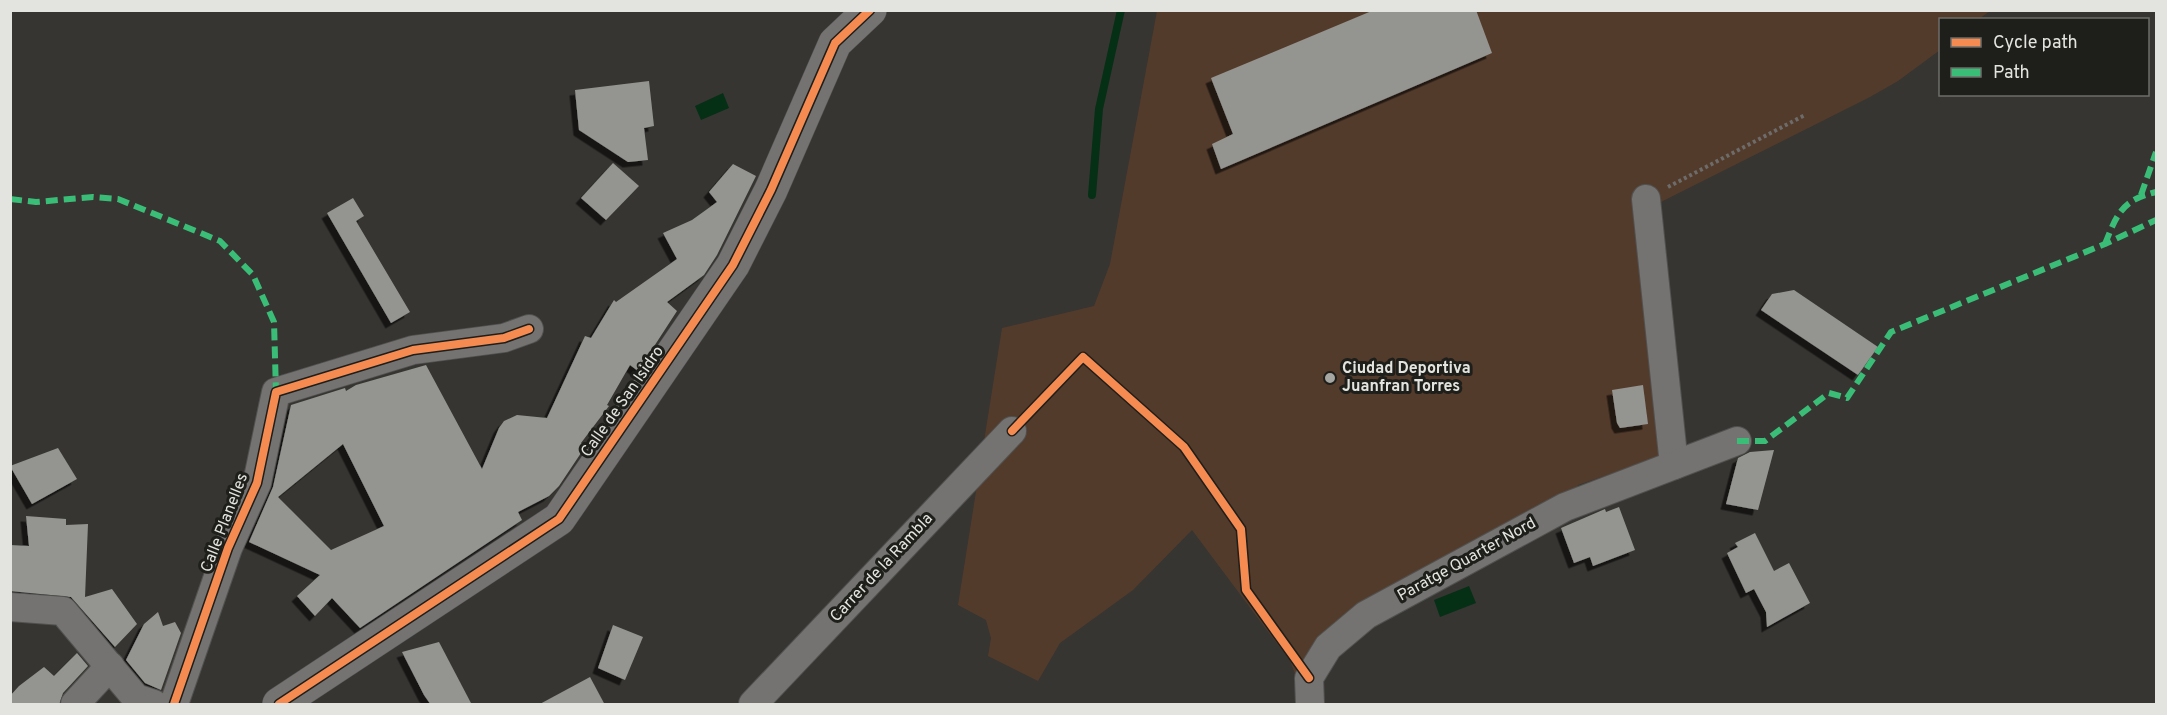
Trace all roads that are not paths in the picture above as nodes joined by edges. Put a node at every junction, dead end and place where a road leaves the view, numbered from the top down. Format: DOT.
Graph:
graph roads {
  1 [pos="870,10"];
  2 [pos="1646,199"];
  3 [pos="529,329"];
  4 [pos="1012,431"];
  5 [pos="1737,441"];
  6 [pos="1674,465"];
  7 [pos="10,607"];
  8 [pos="110,666"];
  9 [pos="141,702"];
  10 [pos="75,705"];
  11 [pos="174,705"];
  12 [pos="279,705"];
  13 [pos="753,705"];
  14 [pos="1310,705"];
  1 -- 12 [label="street, Calle de San Isidro"];
  2 -- 6 [label="street"];
  3 -- 11 [label="street, Calle Planelles"];
  4 -- 13 [label="street, Carrer de la Rambla"];
  5 -- 6 [label="street, Paratge Quarter Nord"];
  6 -- 14 [label="street, Paratge Quarter Nord"];
  7 -- 8 [label="street"];
  8 -- 9 [label="street"];
  8 -- 10 [label="street"];
}
